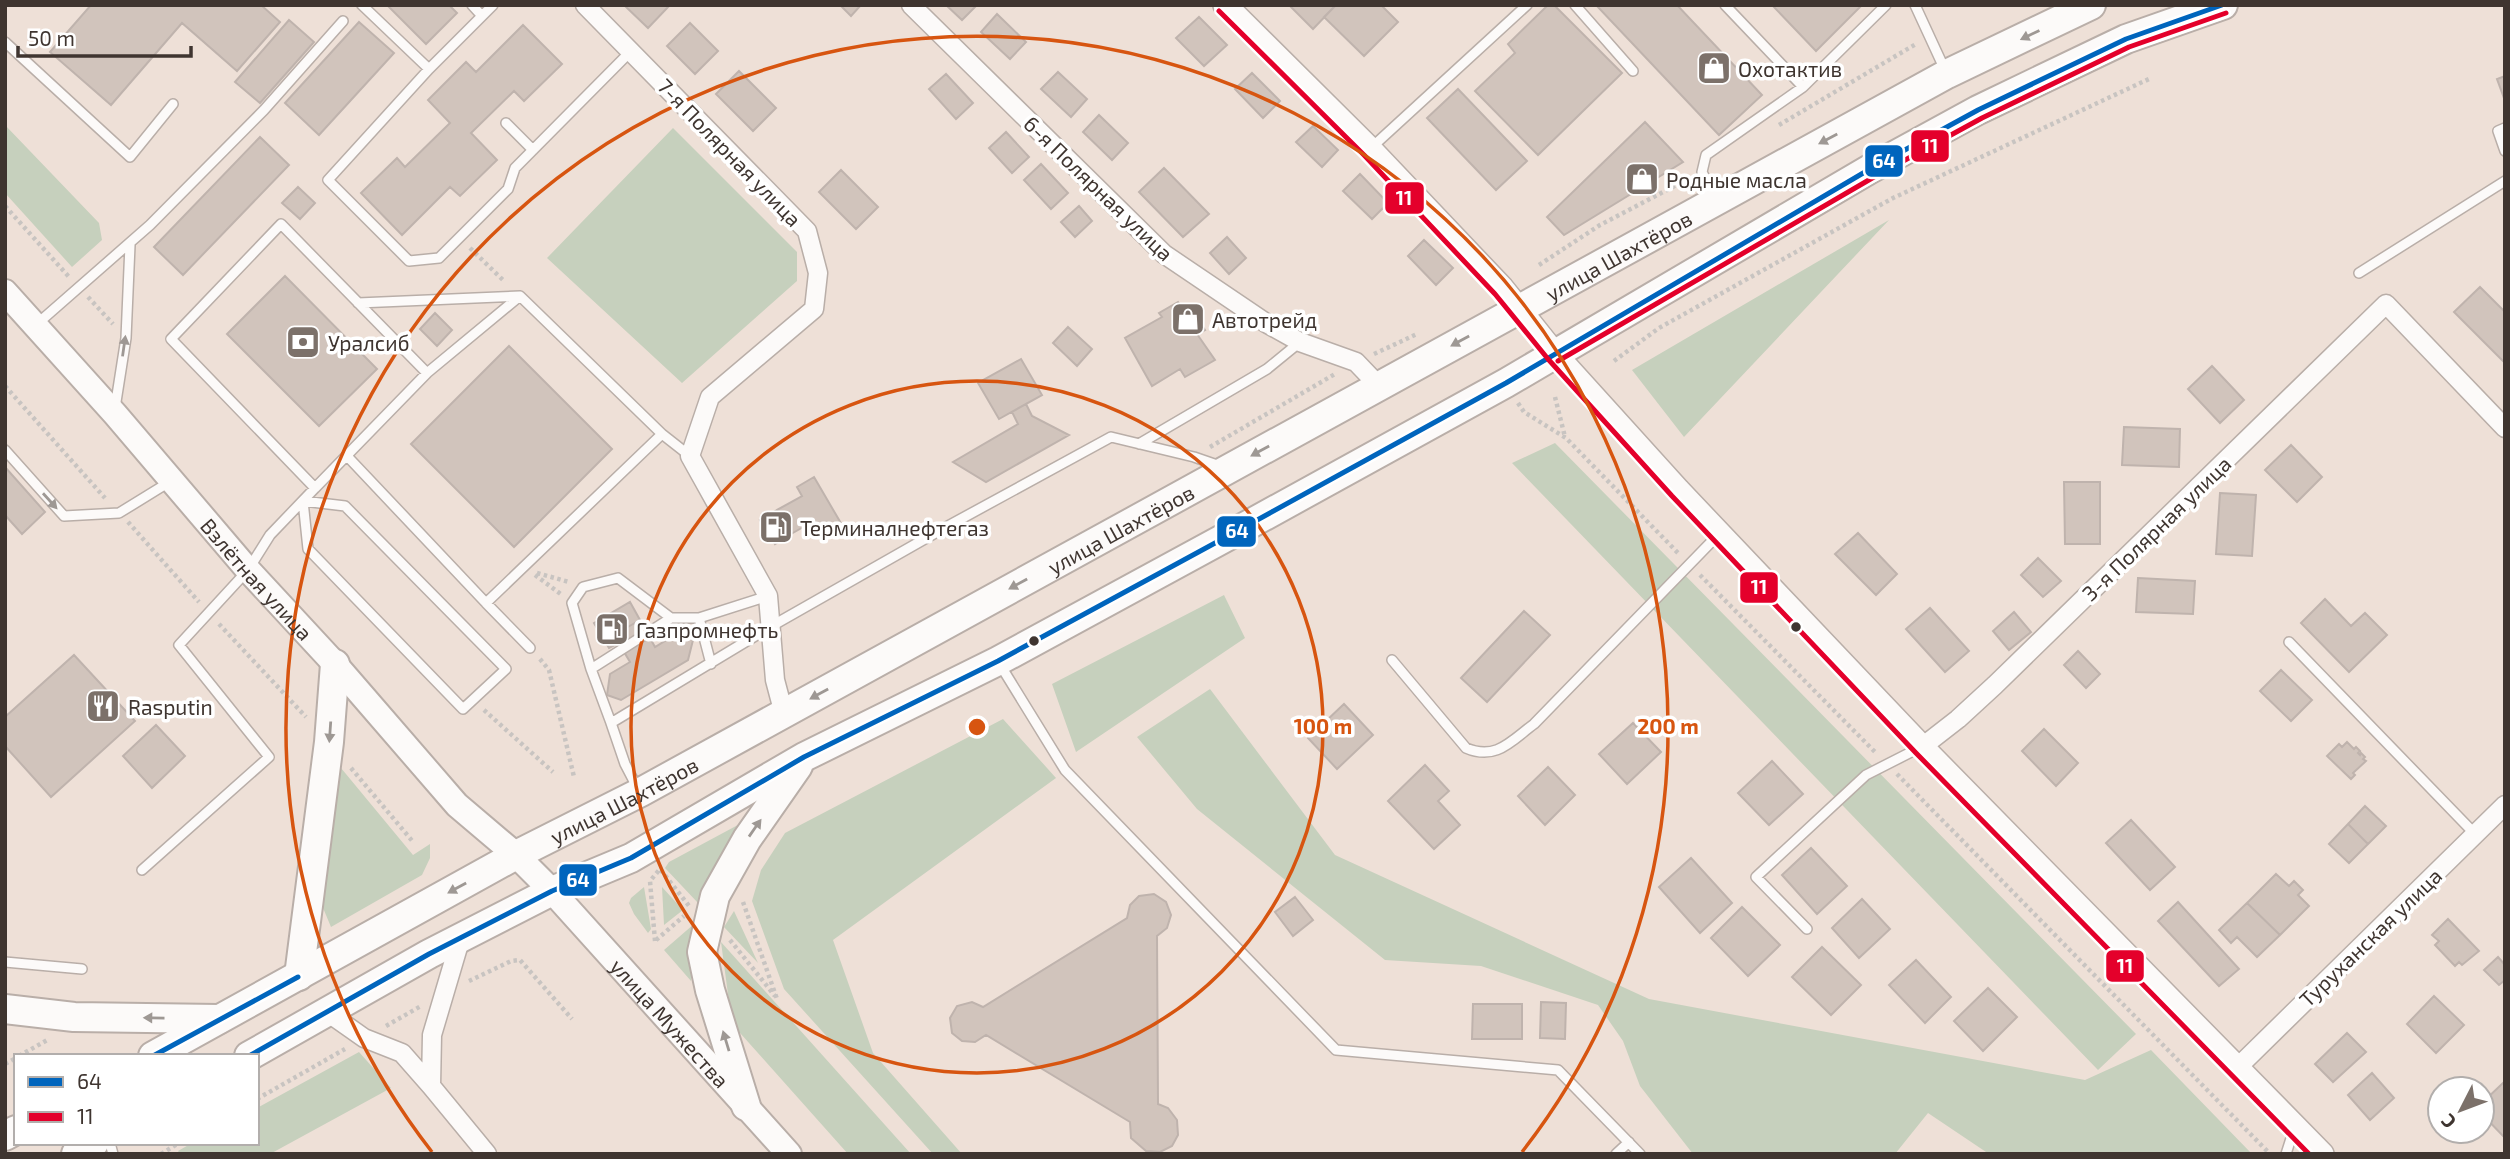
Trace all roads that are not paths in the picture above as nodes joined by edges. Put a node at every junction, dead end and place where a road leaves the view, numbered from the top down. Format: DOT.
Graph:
graph roads {
  1 [pos="362,5"];
  2 [pos="472,5"];
  3 [pos="492,5"];
  4 [pos="585,5"];
  5 [pos="911,5"];
  6 [pos="1225,5"];
  7 [pos="1527,5"];
  8 [pos="1575,5"];
  9 [pos="1725,5"];
  10 [pos="1886,5"];
  11 [pos="1914,5"];
  12 [pos="2091,5"];
  13 [pos="2223,5"];
  14 [pos="482,16"];
  15 [pos="343,22"];
  16 [pos="5,42"];
  17 [pos="631,51"];
  18 [pos="429,69"];
  19 [pos="1633,71"];
  20 [pos="1948,75"];
  21 [pos="1803,88"];
  22 [pos="173,104"];
  23 [pos="506,123"];
  24 [pos="2505,128"];
  25 [pos="1370,149"];
  26 [pos="533,150"];
  27 [pos="2505,151"];
  28 [pos="2505,181"];
  29 [pos="1716,200"];
  30 [pos="130,245"];
  31 [pos="2360,273"];
  32 [pos="5,292"];
  33 [pos="520,296"];
  34 [pos="358,303"];
  35 [pos="1519,308"];
  36 [pos="36,326"];
  37 [pos="1300,342"];
  38 [pos="1554,353"];
  39 [pos="427,373"];
  40 [pos="1379,386"];
  41 [pos="115,414"];
  42 [pos="2505,428"];
  43 [pos="662,434"];
  44 [pos="1139,444"];
  45 [pos="5,450"];
  46 [pos="347,456"];
  47 [pos="690,456"];
  48 [pos="1228,469"];
  49 [pos="172,481"];
  50 [pos="315,488"];
  51 [pos="303,500"];
  52 [pos="1720,534"];
  53 [pos="248,569"];
  54 [pos="768,596"];
  55 [pos="486,603"];
  56 [pos="671,618"];
  57 [pos="699,618"];
  58 [pos="770,627"];
  59 [pos="2289,642"];
  60 [pos="530,648"];
  61 [pos="1392,660"];
  62 [pos="998,661"];
  63 [pos="335,664"];
  64 [pos="711,664"];
  65 [pos="591,669"];
  66 [pos="784,713"];
  67 [pos="611,723"];
  68 [pos="1922,747"];
  69 [pos="804,757"];
  70 [pos="640,792"];
  71 [pos="2505,804"];
  72 [pos="2475,834"];
  73 [pos="516,855"];
  74 [pos="142,870"];
  75 [pos="552,891"];
  76 [pos="1807,929"];
  77 [pos="461,937"];
  78 [pos="5,962"];
  79 [pos="82,969"];
  80 [pos="299,976"];
  81 [pos="5,1009"];
  82 [pos="327,1012"];
  83 [pos="222,1019"];
  84 [pos="157,1054"];
  85 [pos="253,1054"];
  86 [pos="2236,1069"];
  87 [pos="431,1086"];
  88 [pos="746,1106"];
  89 [pos="2294,1127"];
  90 [pos="1629,1142"];
  91 [pos="487,1154"];
  92 [pos="789,1154"];
  93 [pos="1616,1154"];
  94 [pos="1640,1154"];
  95 [pos="2287,1154"];
  96 [pos="2322,1154"];
  1 -- 18 [label="lane"];
  2 -- 14 [label="lane"];
  3 -- 14 [label="lane"];
  4 -- 17 [label="street, 7-я Полярная улица"];
  5 -- 37 [label="street, 6-я Полярная улица"];
  6 -- 25 [label="street"];
  7 -- 25 [label="lane"];
  8 -- 19 [label="lane"];
  9 -- 21 [label="lane"];
  10 -- 21 [label="lane"];
  11 -- 20 [label="lane"];
  12 -- 20 [label="main road, улица Шахтёров, one-way"];
  13 -- 38 [label="main road"];
  14 -- 18 [label="lane"];
  15 -- 30 [label="lane"];
  16 -- 22 [label="lane"];
  17 -- 26 [label="lane"];
  17 -- 47 [label="street, 7-я Полярная улица"];
  18 -- 26 [label="lane"];
  20 -- 29 [label="main road, улица Шахтёров, one-way"];
  21 -- 29 [label="lane"];
  23 -- 26 [label="lane"];
  24 -- 27 [label="lane"];
  25 -- 35 [label="street"];
  28 -- 31 [label="lane"];
  29 -- 35 [label="main road, улица Шахтёров"];
  30 -- 36 [label="lane"];
  41 -- 30 [label="lane, one-way"];
  32 -- 36 [label="main road, Взлётная улица"];
  33 -- 34 [label="lane"];
  33 -- 39 [label="lane"];
  33 -- 43 [label="lane"];
  34 -- 39 [label="lane"];
  34 -- 50 [label="lane"];
  35 -- 38 [label="street"];
  35 -- 40 [label="main road, улица Шахтёров, one-way"];
  36 -- 41 [label="main road, Взлётная улица"];
  37 -- 40 [label="street, 6-я Полярная улица"];
  37 -- 44 [label="lane"];
  38 -- 52 [label="street"];
  38 -- 62 [label="main road"];
  39 -- 46 [label="lane"];
  40 -- 48 [label="main road, улица Шахтёров, one-way"];
  41 -- 49 [label="main road, Взлётная улица"];
  42 -- 68 [label="street, 3-я Полярная улица"];
  43 -- 47 [label="lane"];
  43 -- 55 [label="lane"];
  44 -- 48 [label="lane"];
  44 -- 58 [label="lane"];
  45 -- 49 [label="lane, one-way"];
  46 -- 50 [label="lane"];
  46 -- 55 [label="lane"];
  47 -- 54 [label="street"];
  48 -- 66 [label="main road, улица Шахтёров, one-way"];
  49 -- 53 [label="main road, Взлётная улица"];
  50 -- 51 [label="lane"];
  51 -- 51 [label="lane"];
  51 -- 53 [label="lane"];
  52 -- 61 [label="lane"];
  52 -- 68 [label="street"];
  53 -- 63 [label="main road, Взлётная улица"];
  53 -- 74 [label="lane"];
  54 -- 57 [label="lane"];
  54 -- 58 [label="street"];
  55 -- 60 [label="lane"];
  56 -- 57 [label="lane"];
  56 -- 65 [label="lane"];
  56 -- 65 [label="lane"];
  57 -- 64 [label="lane"];
  58 -- 64 [label="lane"];
  58 -- 66 [label="street"];
  59 -- 72 [label="lane"];
  62 -- 69 [label="main road"];
  62 -- 90 [label="lane"];
  63 -- 73 [label="main road, Взлётная улица"];
  63 -- 80 [label="main road, one-way"];
  64 -- 67 [label="lane"];
  65 -- 67 [label="lane"];
  66 -- 70 [label="main road, улица Шахтёров"];
  67 -- 70 [label="lane"];
  68 -- 76 [label="lane"];
  68 -- 86 [label="street"];
  69 -- 75 [label="main road"];
  88 -- 69 [label="main road, one-way"];
  70 -- 73 [label="main road, улица Шахтёров"];
  71 -- 72 [label="street, Туруханская улица"];
  72 -- 86 [label="street, Туруханская улица"];
  73 -- 75 [label="main road, улица Мужества"];
  73 -- 80 [label="main road, улица Шахтёров, one-way"];
  75 -- 77 [label="main road"];
  75 -- 88 [label="main road, улица Мужества"];
  77 -- 82 [label="main road"];
  77 -- 87 [label="street"];
  78 -- 79 [label="lane"];
  80 -- 83 [label="main road, улица Шахтёров"];
  83 -- 81 [label="main road, one-way"];
  82 -- 85 [label="main road"];
  82 -- 87 [label="street"];
  83 -- 84 [label="main road, улица Шахтёров"];
  86 -- 89 [label="street"];
  87 -- 91 [label="street"];
  88 -- 92 [label="main road, улица Мужества"];
  89 -- 95 [label="lane"];
  89 -- 96 [label="street"];
  90 -- 93 [label="lane"];
  90 -- 94 [label="lane"];
}
